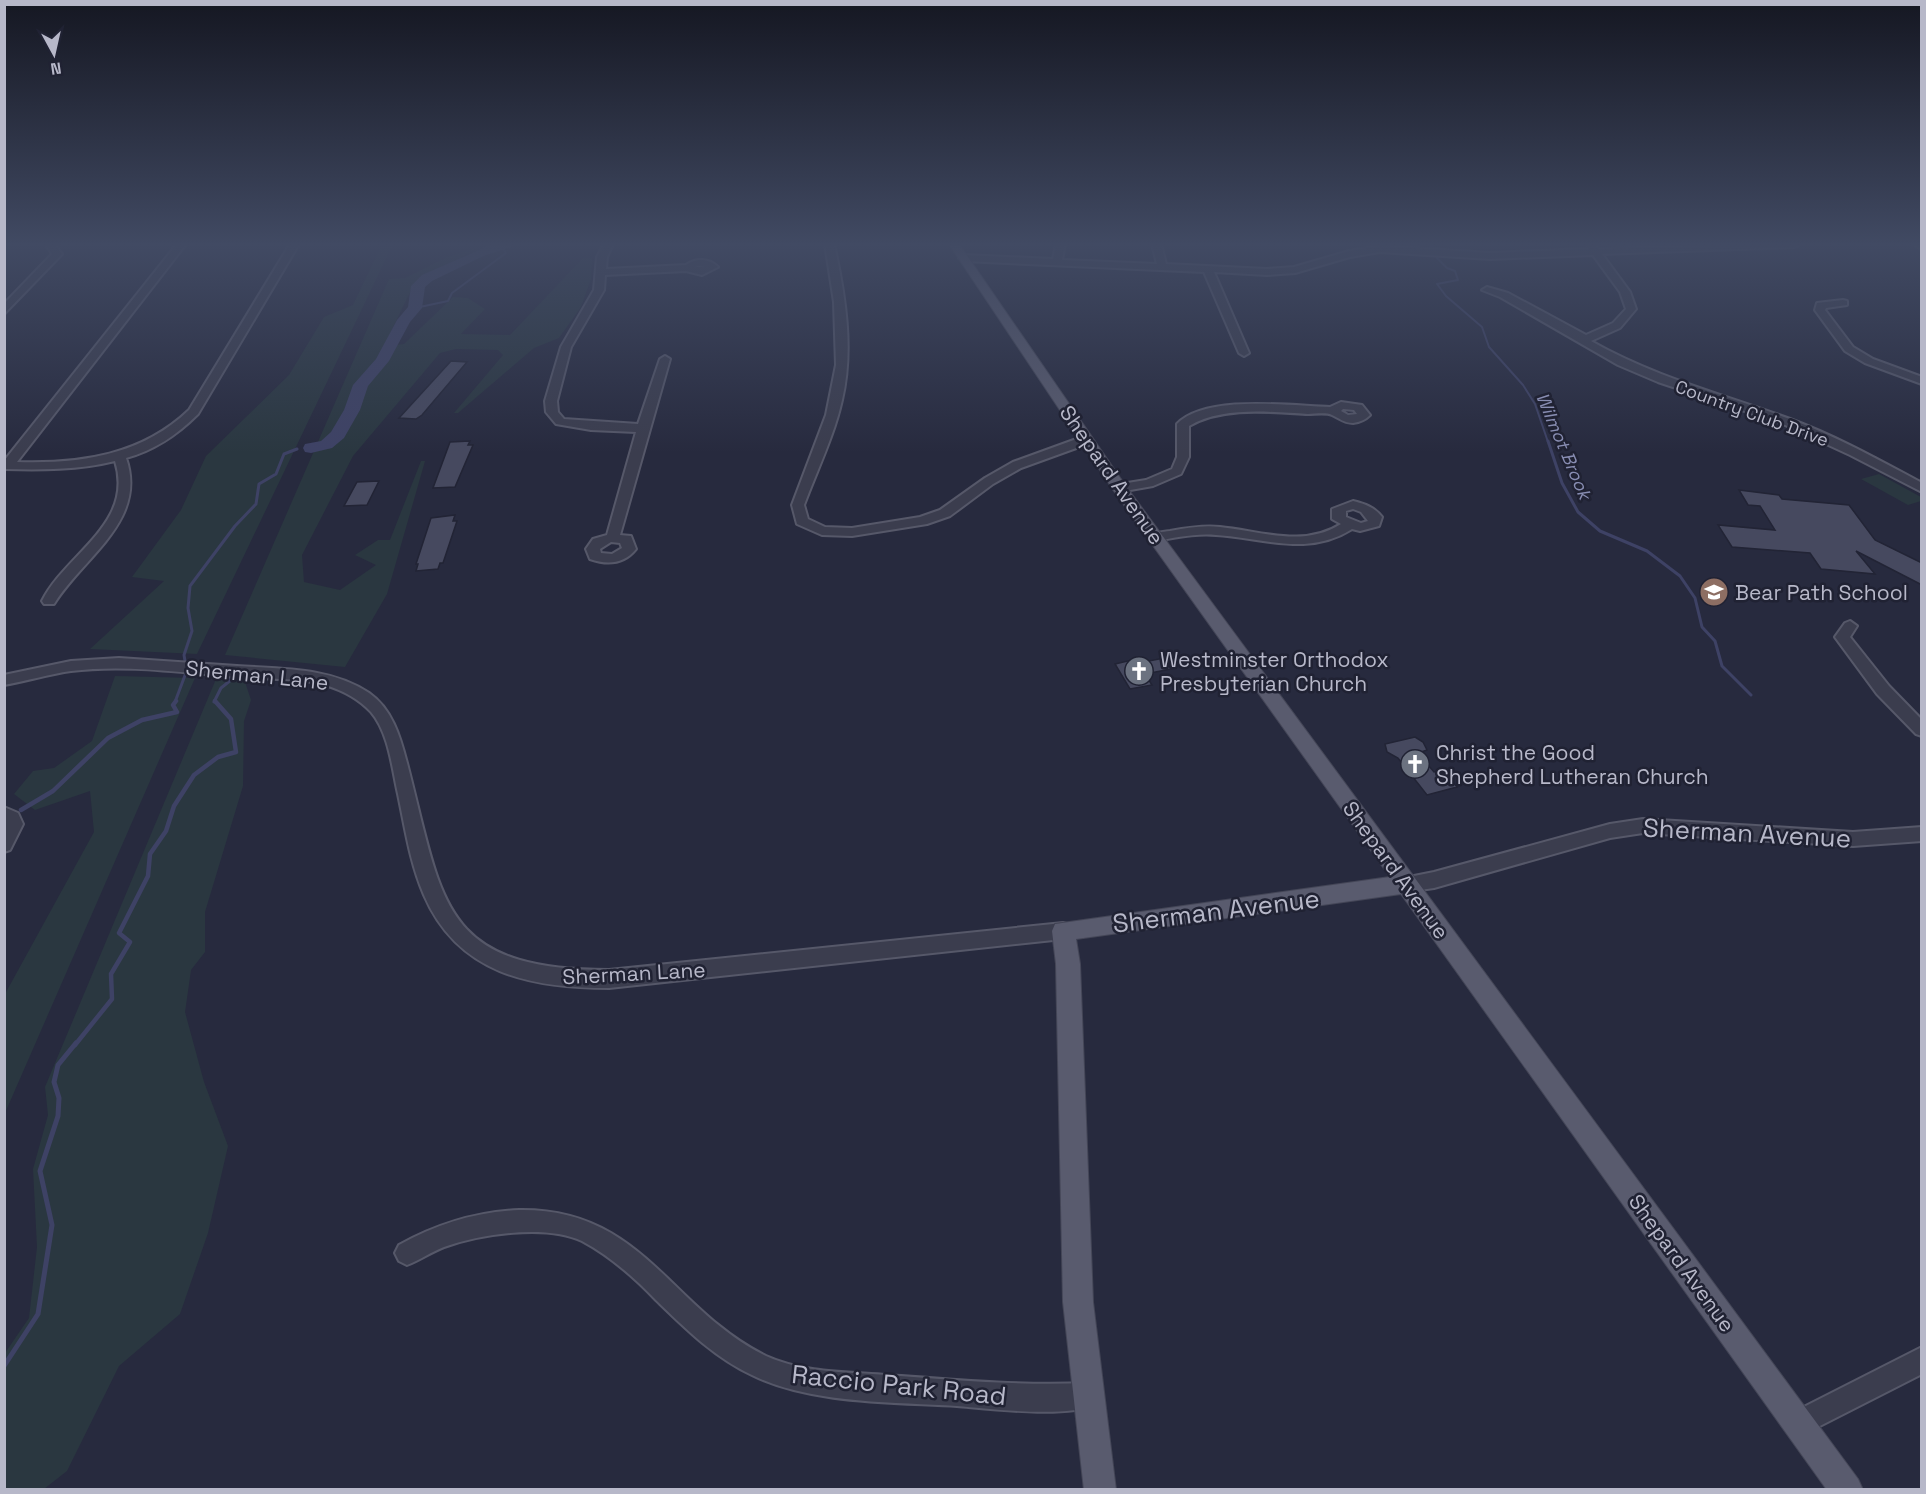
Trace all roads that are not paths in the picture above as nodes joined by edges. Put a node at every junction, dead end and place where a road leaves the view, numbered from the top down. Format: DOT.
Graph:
graph roads {
  1 [pos="125,314"];
  2 [pos="252,314"];
  3 [pos="587,314"];
  4 [pos="841,314"];
  5 [pos="1001,314"];
  6 [pos="1227,314"];
  7 [pos="1536,314"];
  8 [pos="1628,314"];
  9 [pos="1823,314"];
  10 [pos="1582,340"];
  11 [pos="1244,353"];
  12 [pos="665,359"];
  13 [pos="1920,379"];
  14 [pos="1335,411"];
  15 [pos="643,428"];
  16 [pos="1086,440"];
  17 [pos="119,455"];
  18 [pos="6,465"];
  19 [pos="1119,488"];
  20 [pos="1922,488"];
  21 [pos="1349,525"];
  22 [pos="613,537"];
  23 [pos="1155,537"];
  24 [pos="50,601"];
  25 [pos="1850,626"];
  26 [pos="4,680"];
  27 [pos="1922,730"];
  28 [pos="4,814"];
  29 [pos="1922,834"];
  30 [pos="4,845"];
  31 [pos="1406,884"];
  32 [pos="1063,931"];
  33 [pos="407,1253"];
  34 [pos="1922,1360"];
  35 [pos="1087,1396"];
  36 [pos="1799,1424"];
  37 [pos="1100,1490"];
  38 [pos="1847,1490"];
  1 -- 18 [label="street"];
  2 -- 17 [label="street"];
  3 -- 15 [label="street"];
  4 -- 16 [label="street"];
  5 -- 16 [label="main road, Shepard Avenue"];
  6 -- 11 [label="street"];
  7 -- 10 [label="street, Country Club Drive"];
  8 -- 10 [label="street"];
  9 -- 13 [label="street"];
  10 -- 20 [label="street, Country Club Drive"];
  12 -- 15 [label="street"];
  14 -- 19 [label="street"];
  15 -- 22 [label="street"];
  16 -- 19 [label="main road, Shepard Avenue"];
  17 -- 18 [label="street"];
  17 -- 24 [label="street"];
  19 -- 23 [label="main road, Shepard Avenue"];
  21 -- 23 [label="street"];
  23 -- 31 [label="main road, Shepard Avenue"];
  25 -- 27 [label="street"];
  26 -- 32 [label="street, Sherman Lane"];
  28 -- 30 [label="street"];
  29 -- 31 [label="street, Sherman Avenue"];
  31 -- 32 [label="main road, Sherman Avenue"];
  31 -- 36 [label="main road, Shepard Avenue"];
  32 -- 35 [label="main road"];
  33 -- 35 [label="street, Raccio Park Road"];
  34 -- 36 [label="street"];
  35 -- 37 [label="main road"];
  36 -- 38 [label="main road, Shepard Avenue"];
}
